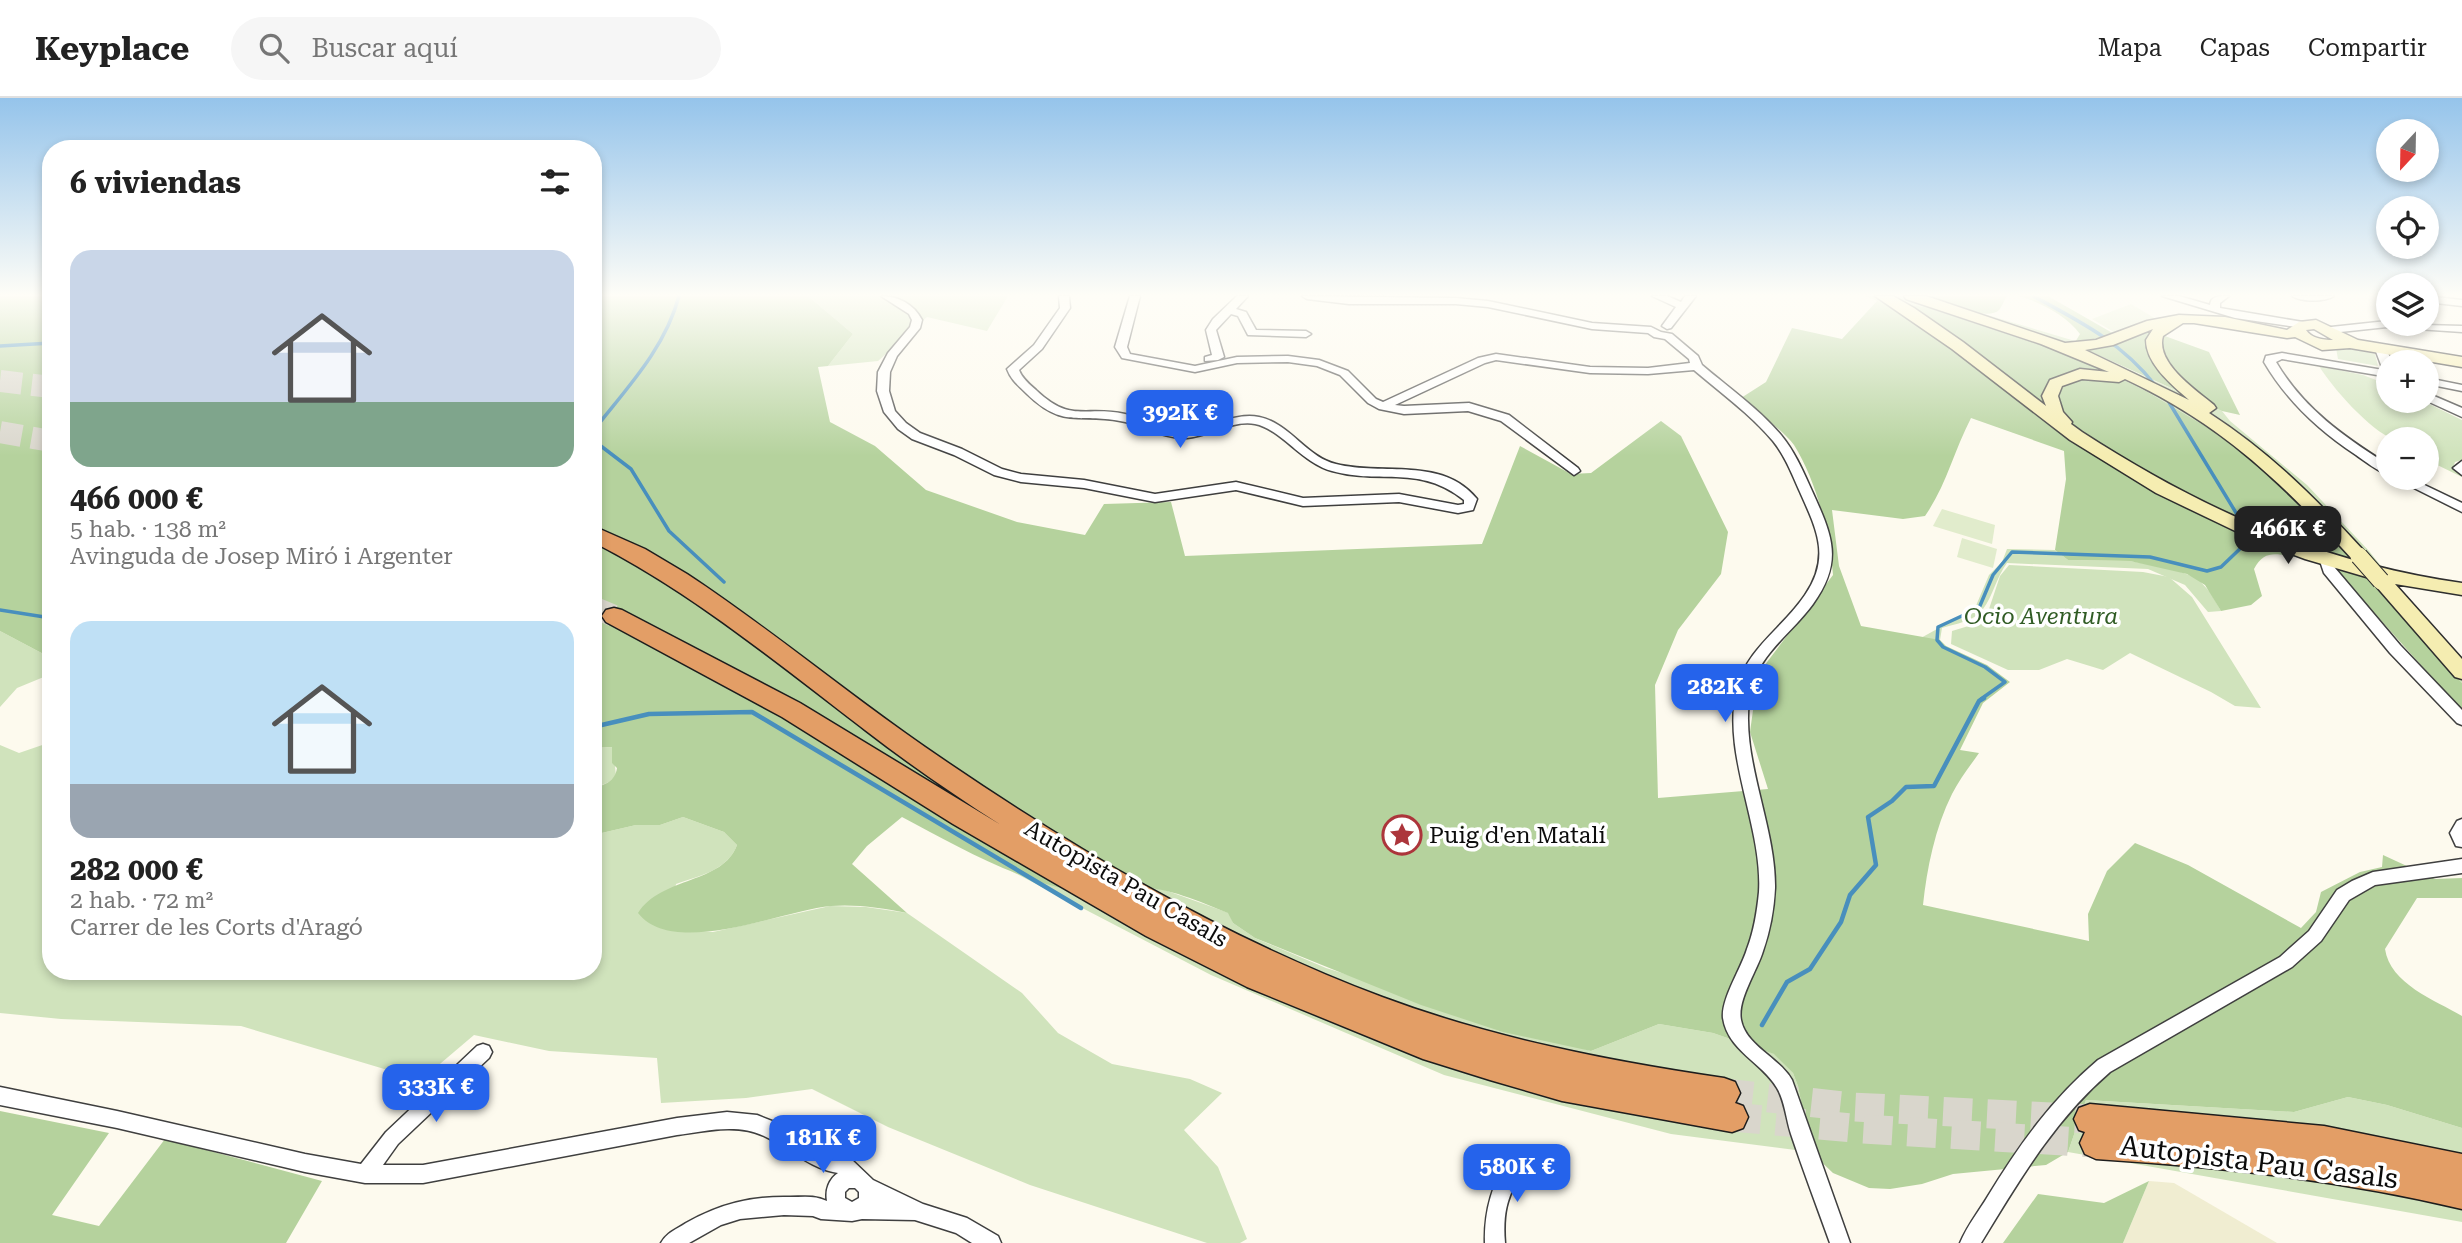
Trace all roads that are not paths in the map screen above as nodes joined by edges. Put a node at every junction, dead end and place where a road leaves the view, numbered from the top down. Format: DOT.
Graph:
graph roads {
  1 [pos="897,349"];
  2 [pos="1034,349"];
  3 [pos="1122,349"];
  4 [pos="1216,349"];
  5 [pos="1685,349"];
  6 [pos="1966,349"];
  7 [pos="2068,349"];
  8 [pos="2154,349"];
  9 [pos="2328,349"];
  10 [pos="2384,349"];
  11 [pos="1209,359"];
  12 [pos="2462,362"];
  13 [pos="2332,365"];
  14 [pos="1697,366"];
  15 [pos="2376,372"];
  16 [pos="2439,383"];
  17 [pos="2152,386"];
  18 [pos="2462,388"];
  19 [pos="2439,402"];
  20 [pos="1383,406"];
  21 [pos="2462,413"];
  22 [pos="2076,436"];
  23 [pos="2376,462"];
  24 [pos="2462,465"];
  25 [pos="2272,466"];
  26 [pos="1573,471"];
  27 [pos="2462,471"];
  28 [pos="2425,490"];
  29 [pos="2462,508"];
  30 [pos="602,538"];
  31 [pos="2325,558"];
  32 [pos="2462,589"];
  33 [pos="614,616"];
  34 [pos="2462,673"];
  35 [pos="2462,719"];
  36 [pos="2462,825"];
  37 [pos="2462,841"];
  38 [pos="2462,866"];
  39 [pos="482,1052"];
  40 [pos="0,1096"];
  41 [pos="1516,1161"];
  42 [pos="834,1166"];
  43 [pos="2456,1168"];
  44 [pos="365,1174"];
  45 [pos="863,1183"];
  46 [pos="2462,1193"];
  47 [pos="844,1201"];
  48 [pos="921,1213"];
  49 [pos="671,1243"];
  50 [pos="991,1243"];
  51 [pos="1495,1243"];
  52 [pos="1840,1243"];
  53 [pos="1970,1243"];
  1 -- 2 [label="street"];
  3 -- 20 [label="street"];
  4 -- 11 [label="street"];
  5 -- 14 [label="street"];
  6 -- 22 [label="main road"];
  7 -- 17 [label="main road"];
  8 -- 25 [label="main road"];
  9 -- 13 [label="street"];
  10 -- 12 [label="main road"];
  13 -- 15 [label="street"];
  13 -- 23 [label="street"];
  14 -- 20 [label="street"];
  14 -- 52 [label="street"];
  16 -- 18 [label="street"];
  17 -- 22 [label="main road"];
  17 -- 25 [label="main road"];
  19 -- 21 [label="street"];
  20 -- 26 [label="street"];
  22 -- 31 [label="main road"];
  24 -- 27 [label="street"];
  25 -- 34 [label="main road, bridge"];
  28 -- 29 [label="street"];
  30 -- 33 [label="highway, Autopista Pau Casals"];
  31 -- 32 [label="main road"];
  31 -- 35 [label="street"];
  36 -- 37 [label="street"];
  38 -- 53 [label="street"];
  39 -- 44 [label="street"];
  40 -- 44 [label="street"];
  41 -- 51 [label="street"];
  42 -- 44 [label="street"];
  42 -- 45 [label="street"];
  42 -- 47 [label="street"];
  43 -- 46 [label="highway, Autopista Pau Casals"];
  45 -- 47 [label="street"];
  45 -- 47 [label="street"];
  45 -- 48 [label="street"];
  47 -- 48 [label="street"];
  47 -- 49 [label="street"];
  48 -- 50 [label="street"];
}
